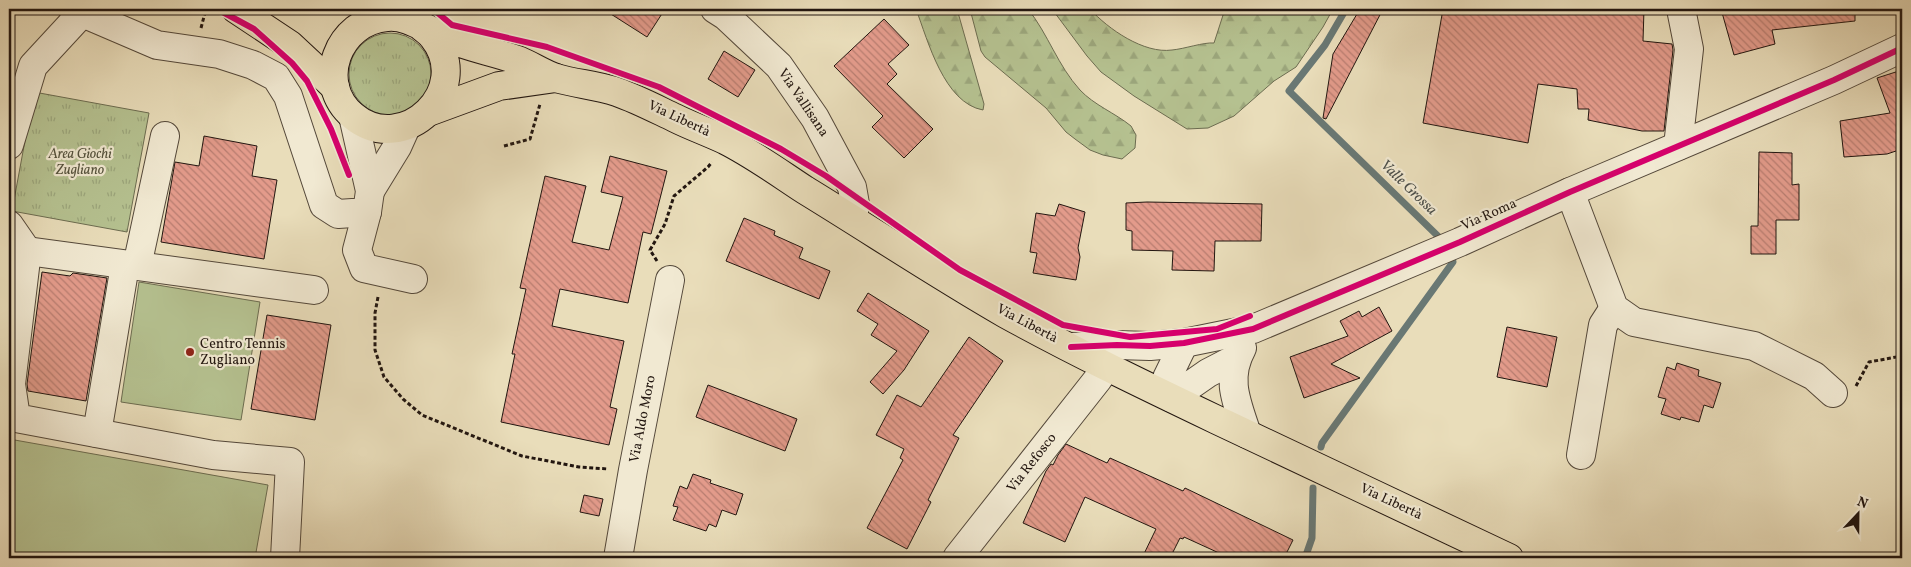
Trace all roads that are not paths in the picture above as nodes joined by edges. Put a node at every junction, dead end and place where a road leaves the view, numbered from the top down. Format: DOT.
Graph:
graph roads {
  1 [pos="236,9"];
  2 [pos="349,9"];
  3 [pos="715,9"];
  4 [pos="1681,9"];
  5 [pos="78,11"];
  6 [pos="382,17"];
  7 [pos="422,27"];
  8 [pos="1902,48"];
  9 [pos="556,78"];
  10 [pos="335,87"];
  11 [pos="431,111"];
  12 [pos="353,116"];
  13 [pos="406,126"];
  14 [pos="165,136"];
  15 [pos="9,145"];
  16 [pos="1678,146"];
  17 [pos="1570,192"];
  18 [pos="369,202"];
  19 [pos="853,219"];
  20 [pos="9,225"];
  21 [pos="27,251"];
  22 [pos="131,265"];
  23 [pos="413,278"];
  24 [pos="670,280"];
  25 [pos="314,290"];
  26 [pos="1614,308"];
  27 [pos="1253,329"];
  28 [pos="1184,343"];
  29 [pos="1071,347"];
  30 [pos="1237,358"];
  31 [pos="1106,366"];
  32 [pos="1833,393"];
  33 [pos="1172,398"];
  34 [pos="97,433"];
  35 [pos="1247,434"];
  36 [pos="1581,455"];
  37 [pos="285,558"];
  38 [pos="618,558"];
  39 [pos="957,558"];
  40 [pos="1509,558"];
  1 -- 10 [label="main road"];
  2 -- 6 [label="main road"];
  3 -- 19 [label="street, Via Vallisana"];
  4 -- 16 [label="street"];
  5 -- 15 [label="street"];
  5 -- 18 [label="street"];
  6 -- 7 [label="main road"];
  6 -- 10 [label="main road"];
  7 -- 9 [label="main road, Via Libertà"];
  7 -- 11 [label="main road"];
  8 -- 16 [label="street, Via Roma"];
  9 -- 11 [label="main road, Via Libertà"];
  9 -- 19 [label="main road, Via Libertà"];
  10 -- 12 [label="main road"];
  11 -- 13 [label="main road"];
  12 -- 13 [label="main road"];
  12 -- 18 [label="street"];
  13 -- 18 [label="street"];
  14 -- 22 [label="street"];
  16 -- 17 [label="street, Via Roma"];
  17 -- 26 [label="street"];
  17 -- 27 [label="street, Via Roma"];
  18 -- 23 [label="street"];
  19 -- 29 [label="main road, Via Libertà"];
  20 -- 21 [label="street"];
  21 -- 22 [label="street"];
  21 -- 34 [label="street"];
  22 -- 25 [label="street"];
  22 -- 34 [label="street"];
  24 -- 38 [label="street, Via Aldo Moro"];
  26 -- 32 [label="street"];
  26 -- 36 [label="street"];
  27 -- 28 [label="street, Via Roma"];
  27 -- 30 [label="street"];
  28 -- 29 [label="street, Via Roma"];
  28 -- 33 [label="street"];
  29 -- 31 [label="main road, Via Libertà"];
  30 -- 33 [label="street"];
  30 -- 35 [label="street"];
  31 -- 33 [label="main road, Via Libertà"];
  31 -- 39 [label="street, Via Refosco"];
  33 -- 35 [label="main road, Via Libertà"];
  34 -- 37 [label="street"];
  35 -- 40 [label="main road, Via Libertà"];
}
